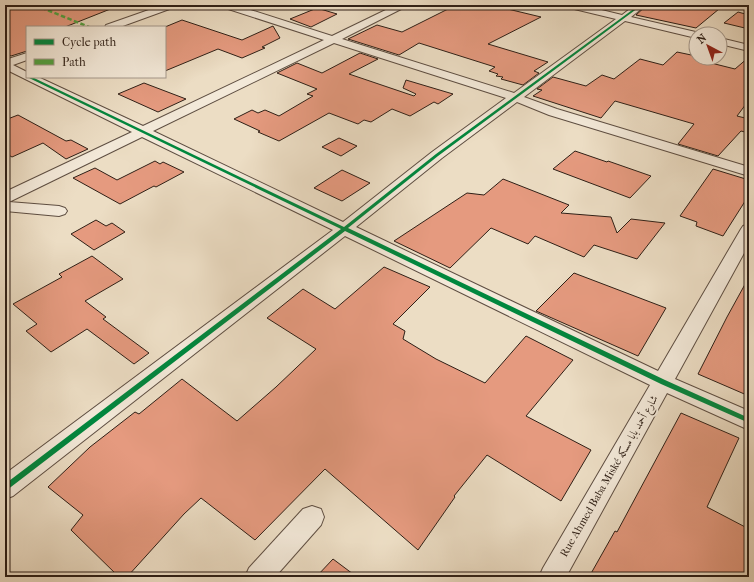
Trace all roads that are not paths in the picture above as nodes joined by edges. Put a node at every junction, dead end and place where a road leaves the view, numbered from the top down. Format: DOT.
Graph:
graph roads {
  1 [pos="172,5"];
  2 [pos="225,5"];
  3 [pos="404,5"];
  4 [pos="569,5"];
  5 [pos="641,5"];
  6 [pos="624,18"];
  7 [pos="113,26"];
  8 [pos="688,33"];
  9 [pos="334,39"];
  10 [pos="728,43"];
  11 [pos="749,48"];
  12 [pos="26,56"];
  13 [pos="5,65"];
  14 [pos="26,75"];
  15 [pos="32,78"];
  16 [pos="514,97"];
  17 [pos="144,132"];
  18 [pos="749,172"];
  19 [pos="5,198"];
  20 [pos="5,206"];
  21 [pos="59,211"];
  22 [pos="749,229"];
  23 [pos="344,230"];
  24 [pos="663,382"];
  25 [pos="749,421"];
  26 [pos="5,488"];
  27 [pos="312,517"];
  28 [pos="258,577"];
  29 [pos="552,577"];
  1 -- 7 [label="street"];
  2 -- 9 [label="street"];
  3 -- 9 [label="street"];
  4 -- 6 [label="street"];
  5 -- 6 [label="street"];
  6 -- 8 [label="street"];
  6 -- 16 [label="street"];
  9 -- 16 [label="street"];
  9 -- 17 [label="street"];
  10 -- 11 [label="street"];
  12 -- 13 [label="street"];
  13 -- 14 [label="street"];
  15 -- 17 [label="street"];
  16 -- 18 [label="street"];
  16 -- 23 [label="street"];
  17 -- 19 [label="street"];
  17 -- 23 [label="street"];
  20 -- 21 [label="street"];
  22 -- 24 [label="street, Rue Ahmed Baba Miské شارع أحمد بابا مسكه"];
  23 -- 24 [label="street"];
  23 -- 26 [label="street"];
  24 -- 25 [label="street"];
  24 -- 29 [label="street, Rue Ahmed Baba Miské شارع أحمد بابا مسكه"];
  27 -- 28 [label="street"];
}
